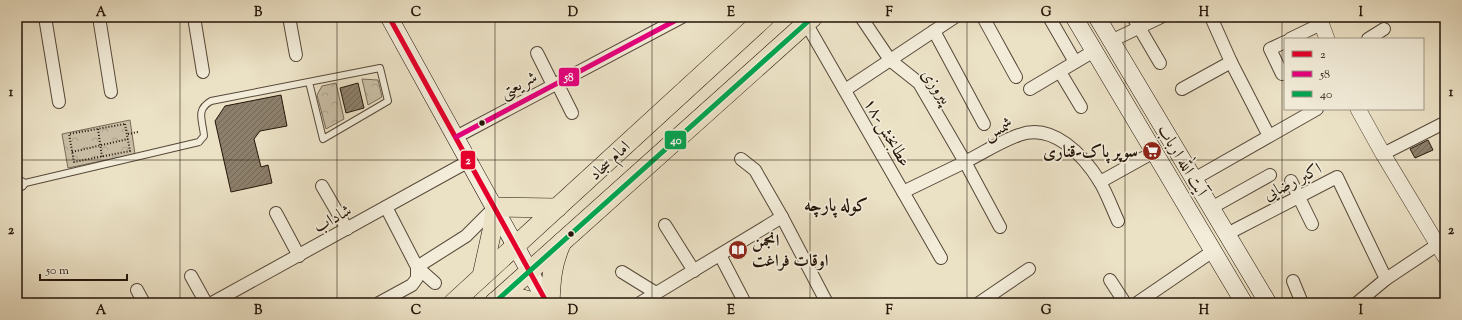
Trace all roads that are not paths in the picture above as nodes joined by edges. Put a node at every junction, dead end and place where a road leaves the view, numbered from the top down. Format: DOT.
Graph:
graph roads {
  1 [pos="45,17"];
  2 [pos="99,17"];
  3 [pos="194,17"];
  4 [pos="289,17"];
  5 [pos="389,17"];
  6 [pos="682,17"];
  7 [pos="765,17"];
  8 [pos="861,17"];
  9 [pos="955,17"];
  10 [pos="983,17"];
  11 [pos="1049,17"];
  12 [pos="1074,17"];
  13 [pos="1097,17"];
  14 [pos="1133,17"];
  15 [pos="1161,17"];
  16 [pos="1211,17"];
  17 [pos="809,20"];
  18 [pos="1320,20"];
  19 [pos="938,24"];
  20 [pos="1139,28"];
  21 [pos="1384,30"];
  22 [pos="1292,38"];
  23 [pos="1327,38"];
  24 [pos="1370,38"];
  25 [pos="1112,41"];
  26 [pos="1284,42"];
  27 [pos="1094,51"];
  28 [pos="537,53"];
  29 [pos="296,55"];
  30 [pos="890,60"];
  31 [pos="1075,62"];
  32 [pos="1231,62"];
  33 [pos="1160,63"];
  34 [pos="1125,64"];
  35 [pos="203,72"];
  36 [pos="1060,72"];
  37 [pos="1282,74"];
  38 [pos="1108,75"];
  39 [pos="1016,77"];
  40 [pos="309,82"];
  41 [pos="555,84"];
  42 [pos="1030,89"];
  43 [pos="1182,89"];
  44 [pos="844,90"];
  45 [pos="111,92"];
  46 [pos="59,102"];
  47 [pos="1081,107"];
  48 [pos="1315,110"];
  49 [pos="1359,110"];
  50 [pos="572,113"];
  51 [pos="658,115"];
  52 [pos="984,124"];
  53 [pos="1444,125"];
  54 [pos="456,136"];
  55 [pos="679,136"];
  56 [pos="1269,136"];
  57 [pos="1154,152"];
  58 [pos="1383,154"];
  59 [pos="741,159"];
  60 [pos="469,161"];
  61 [pos="965,162"];
  62 [pos="1270,175"];
  63 [pos="1194,179"];
  64 [pos="1291,181"];
  65 [pos="1100,182"];
  66 [pos="19,184"];
  67 [pos="322,186"];
  68 [pos="903,192"];
  69 [pos="1299,197"];
  70 [pos="386,207"];
  71 [pos="495,207"];
  72 [pos="558,208"];
  73 [pos="1211,208"];
  74 [pos="276,213"];
  75 [pos="782,217"];
  76 [pos="1118,221"];
  77 [pos="1312,224"];
  78 [pos="665,226"];
  79 [pos="1000,227"];
  80 [pos="346,229"];
  81 [pos="1227,234"];
  82 [pos="564,240"];
  83 [pos="516,246"];
  84 [pos="1213,251"];
  85 [pos="1441,251"];
  86 [pos="720,255"];
  87 [pos="299,256"];
  88 [pos="941,258"];
  89 [pos="417,267"];
  90 [pos="1029,269"];
  91 [pos="529,270"];
  92 [pos="694,271"];
  93 [pos="622,272"];
  94 [pos="191,276"];
  95 [pos="482,276"];
  96 [pos="1386,279"];
  97 [pos="1110,280"];
  98 [pos="1293,281"];
  99 [pos="435,283"];
  100 [pos="137,290"];
  101 [pos="656,293"];
  102 [pos="495,302"];
  103 [pos="144,303"];
  104 [pos="206,303"];
  105 [pos="212,303"];
  106 [pos="379,303"];
  107 [pos="453,303"];
  108 [pos="537,303"];
  109 [pos="549,303"];
  110 [pos="640,303"];
  111 [pos="745,303"];
  112 [pos="827,303"];
  113 [pos="979,303"];
  114 [pos="1125,303"];
  115 [pos="1137,303"];
  116 [pos="1244,303"];
  117 [pos="1268,303"];
  118 [pos="1302,303"];
  119 [pos="1357,303"];
  1 -- 46 [label="street"];
  2 -- 45 [label="street"];
  3 -- 35 [label="street"];
  4 -- 29 [label="street"];
  5 -- 54 [label="main road"];
  6 -- 41 [label="street, شریعتی"];
  7 -- 51 [label="main road, امام سجاد"];
  8 -- 30 [label="street, پیروزی"];
  9 -- 19 [label="street"];
  10 -- 39 [label="street"];
  11 -- 31 [label="street"];
  12 -- 27 [label="main road, آیت الله ارباب"];
  13 -- 25 [label="main road, آیت الله ارباب"];
  14 -- 20 [label="street"];
  15 -- 20 [label="street"];
  16 -- 32 [label="street"];
  17 -- 44 [label="street, ۱۸-عطابخش"];
  17 -- 55 [label="main road, امام سجاد"];
  18 -- 22 [label="street"];
  18 -- 23 [label="street"];
  19 -- 30 [label="street"];
  19 -- 52 [label="street"];
  20 -- 25 [label="street"];
  20 -- 33 [label="street"];
  21 -- 24 [label="street"];
  25 -- 34 [label="main road, آیت الله ارباب"];
  26 -- 37 [label="street"];
  27 -- 31 [label="street"];
  27 -- 38 [label="main road, آیت الله ارباب"];
  28 -- 41 [label="street"];
  30 -- 44 [label="street"];
  30 -- 61 [label="street, پیروزی"];
  31 -- 36 [label="street"];
  32 -- 43 [label="street"];
  32 -- 56 [label="street"];
  34 -- 38 [label="main road"];
  34 -- 63 [label="main road, آیت الله ارباب"];
  36 -- 42 [label="street"];
  36 -- 47 [label="street"];
  38 -- 57 [label="main road, آیت الله ارباب"];
  40 -- 40 [label="lane"];
  40 -- 66 [label="lane"];
  41 -- 50 [label="street"];
  41 -- 54 [label="street, شریعتی"];
  44 -- 68 [label="street, ۱۸-عطابخش"];
  48 -- 56 [label="street"];
  49 -- 58 [label="street"];
  51 -- 55 [label="main road"];
  51 -- 72 [label="main road, امام سجاد"];
  53 -- 58 [label="street"];
  54 -- 60 [label="main road"];
  55 -- 82 [label="main road, امام سجاد"];
  56 -- 63 [label="street"];
  57 -- 65 [label="street"];
  57 -- 84 [label="main road, آیت الله ارباب"];
  58 -- 85 [label="street"];
  59 -- 75 [label="street"];
  60 -- 70 [label="street, شاداب"];
  60 -- 71 [label="main road"];
  61 -- 65 [label="street, شمس"];
  61 -- 68 [label="street, شمس"];
  61 -- 79 [label="street"];
  62 -- 73 [label="street"];
  63 -- 73 [label="main road, آیت الله ارباب"];
  64 -- 69 [label="street"];
  65 -- 76 [label="street, شمس"];
  67 -- 80 [label="street"];
  68 -- 88 [label="street, ۱۸-عطابخش"];
  69 -- 77 [label="street"];
  69 -- 81 [label="street, اکبر رضایی"];
  69 -- 96 [label="street, اکبر رضایی"];
  70 -- 80 [label="street, شاداب"];
  70 -- 89 [label="street"];
  71 -- 72 [label="main road"];
  71 -- 83 [label="main road"];
  71 -- 89 [label="street"];
  71 -- 95 [label="main road"];
  72 -- 83 [label="main road, امام سجاد"];
  73 -- 81 [label="main road, آیت الله ارباب"];
  74 -- 87 [label="street"];
  75 -- 86 [label="street"];
  75 -- 112 [label="street"];
  78 -- 92 [label="street"];
  80 -- 87 [label="street, شاداب"];
  81 -- 117 [label="main road, آیت الله ارباب"];
  82 -- 91 [label="main road, امام سجاد"];
  82 -- 109 [label="main road"];
  83 -- 91 [label="main road"];
  83 -- 95 [label="main road, امام سجاد"];
  84 -- 115 [label="street"];
  84 -- 116 [label="main road, آیت الله ارباب"];
  85 -- 96 [label="street"];
  86 -- 92 [label="street"];
  86 -- 111 [label="street"];
  87 -- 105 [label="street, شاداب"];
  89 -- 99 [label="street"];
  89 -- 106 [label="street"];
  90 -- 113 [label="street"];
  91 -- 102 [label="main road, امام سجاد"];
  91 -- 109 [label="main road"];
  92 -- 101 [label="street"];
  93 -- 101 [label="street"];
  94 -- 104 [label="street"];
  95 -- 107 [label="main road, امام سجاد"];
  96 -- 119 [label="street"];
  97 -- 114 [label="street"];
  98 -- 118 [label="street"];
  100 -- 103 [label="street"];
  101 -- 110 [label="street"];
  102 -- 108 [label="main road"];
}
